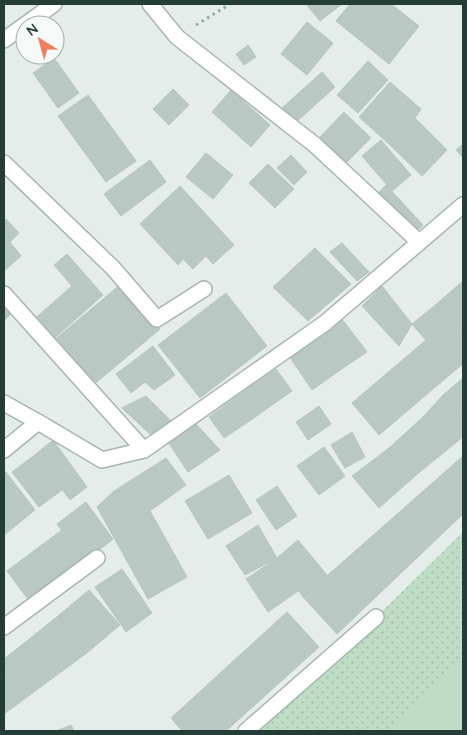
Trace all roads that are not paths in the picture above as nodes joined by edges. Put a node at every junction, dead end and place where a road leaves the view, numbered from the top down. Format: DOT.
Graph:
graph roads {
  1 [pos="54,4"];
  2 [pos="150,4"];
  3 [pos="4,40"];
  4 [pos="4,163"];
  5 [pos="463,204"];
  6 [pos="419,242"];
  7 [pos="204,289"];
  8 [pos="4,294"];
  9 [pos="4,403"];
  10 [pos="38,422"];
  11 [pos="4,450"];
  12 [pos="144,450"];
  13 [pos="97,558"];
  14 [pos="376,617"];
  15 [pos="7,618"];
  16 [pos="246,731"];
  1 -- 3 [label="street"];
  2 -- 6 [label="street"];
  4 -- 7 [label="street"];
  5 -- 6 [label="street"];
  6 -- 12 [label="street"];
  8 -- 12 [label="street"];
  9 -- 10 [label="street"];
  10 -- 11 [label="street"];
  10 -- 12 [label="street"];
  13 -- 15 [label="street"];
  14 -- 16 [label="street"];
}
